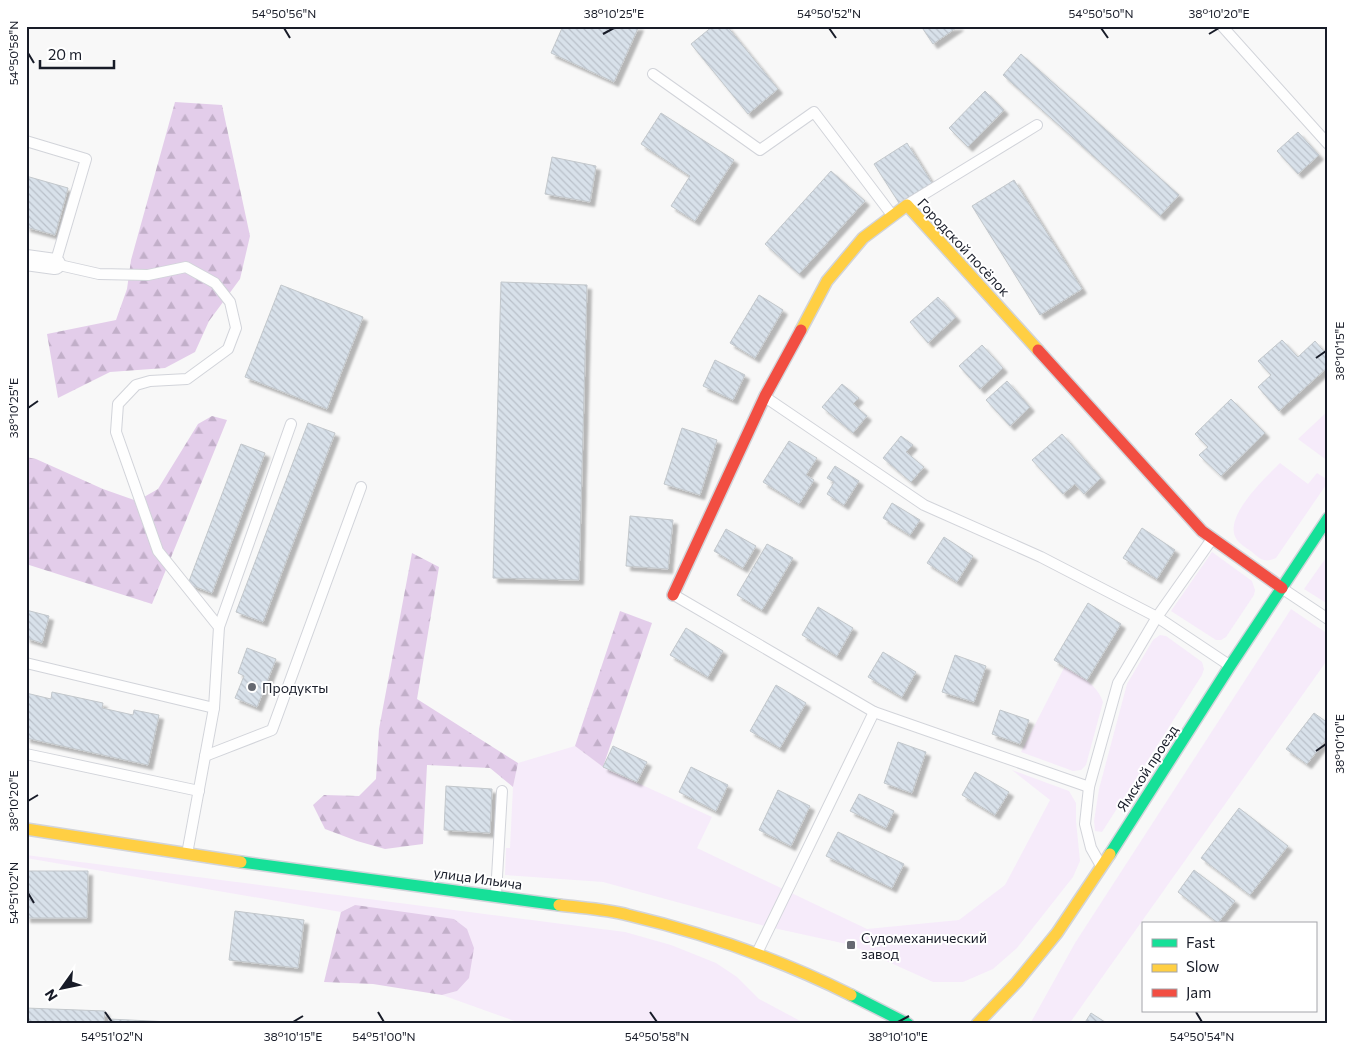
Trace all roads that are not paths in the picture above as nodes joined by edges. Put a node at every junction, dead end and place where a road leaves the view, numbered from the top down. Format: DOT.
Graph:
graph roads {
  1 [pos="1222,26"];
  2 [pos="653,74"];
  3 [pos="1037,125"];
  4 [pos="26,141"];
  5 [pos="1328,144"];
  6 [pos="907,205"];
  7 [pos="893,216"];
  8 [pos="26,260"];
  9 [pos="55,264"];
  10 [pos="765,396"];
  11 [pos="291,424"];
  12 [pos="361,486"];
  13 [pos="1328,518"];
  14 [pos="1212,538"];
  15 [pos="1282,588"];
  16 [pos="673,594"];
  17 [pos="1157,617"];
  18 [pos="1328,619"];
  19 [pos="219,627"];
  20 [pos="26,663"];
  21 [pos="1230,666"];
  22 [pos="214,708"];
  23 [pos="874,712"];
  24 [pos="26,754"];
  25 [pos="205,756"];
  26 [pos="1089,787"];
  27 [pos="199,791"];
  28 [pos="502,791"];
  29 [pos="26,829"];
  30 [pos="187,855"];
  31 [pos="1102,867"];
  32 [pos="496,896"];
  33 [pos="756,954"];
  34 [pos="908,1024"];
  35 [pos="977,1024"];
  1 -- 5 [label="lane"];
  2 -- 7 [label="lane"];
  3 -- 6 [label="lane"];
  4 -- 9 [label="lane"];
  6 -- 7 [label="main road, Городской посёлок"];
  6 -- 14 [label="main road, Городской посёлок"];
  7 -- 10 [label="main road, Городской посёлок"];
  8 -- 9 [label="street"];
  9 -- 19 [label="lane"];
  10 -- 16 [label="main road, Городской посёлок"];
  10 -- 17 [label="lane"];
  11 -- 19 [label="lane"];
  12 -- 25 [label="lane"];
  13 -- 15 [label="main road, Ямской проезд"];
  14 -- 15 [label="main road, Городской посёлок"];
  14 -- 17 [label="lane"];
  15 -- 18 [label="lane"];
  15 -- 21 [label="main road, Ямской проезд"];
  16 -- 23 [label="lane"];
  17 -- 21 [label="lane"];
  17 -- 26 [label="lane"];
  19 -- 22 [label="lane"];
  20 -- 22 [label="lane"];
  21 -- 31 [label="main road, Ямской проезд"];
  22 -- 25 [label="lane"];
  23 -- 26 [label="lane"];
  23 -- 33 [label="lane"];
  24 -- 27 [label="lane"];
  25 -- 27 [label="lane"];
  26 -- 31 [label="lane"];
  27 -- 30 [label="lane"];
  28 -- 32 [label="lane"];
  29 -- 30 [label="main road, улица Ильича"];
  30 -- 32 [label="main road, улица Ильича"];
  31 -- 35 [label="main road, Ямской проезд"];
  32 -- 33 [label="main road, улица Ильича"];
  33 -- 34 [label="main road, улица Ильича"];
}
